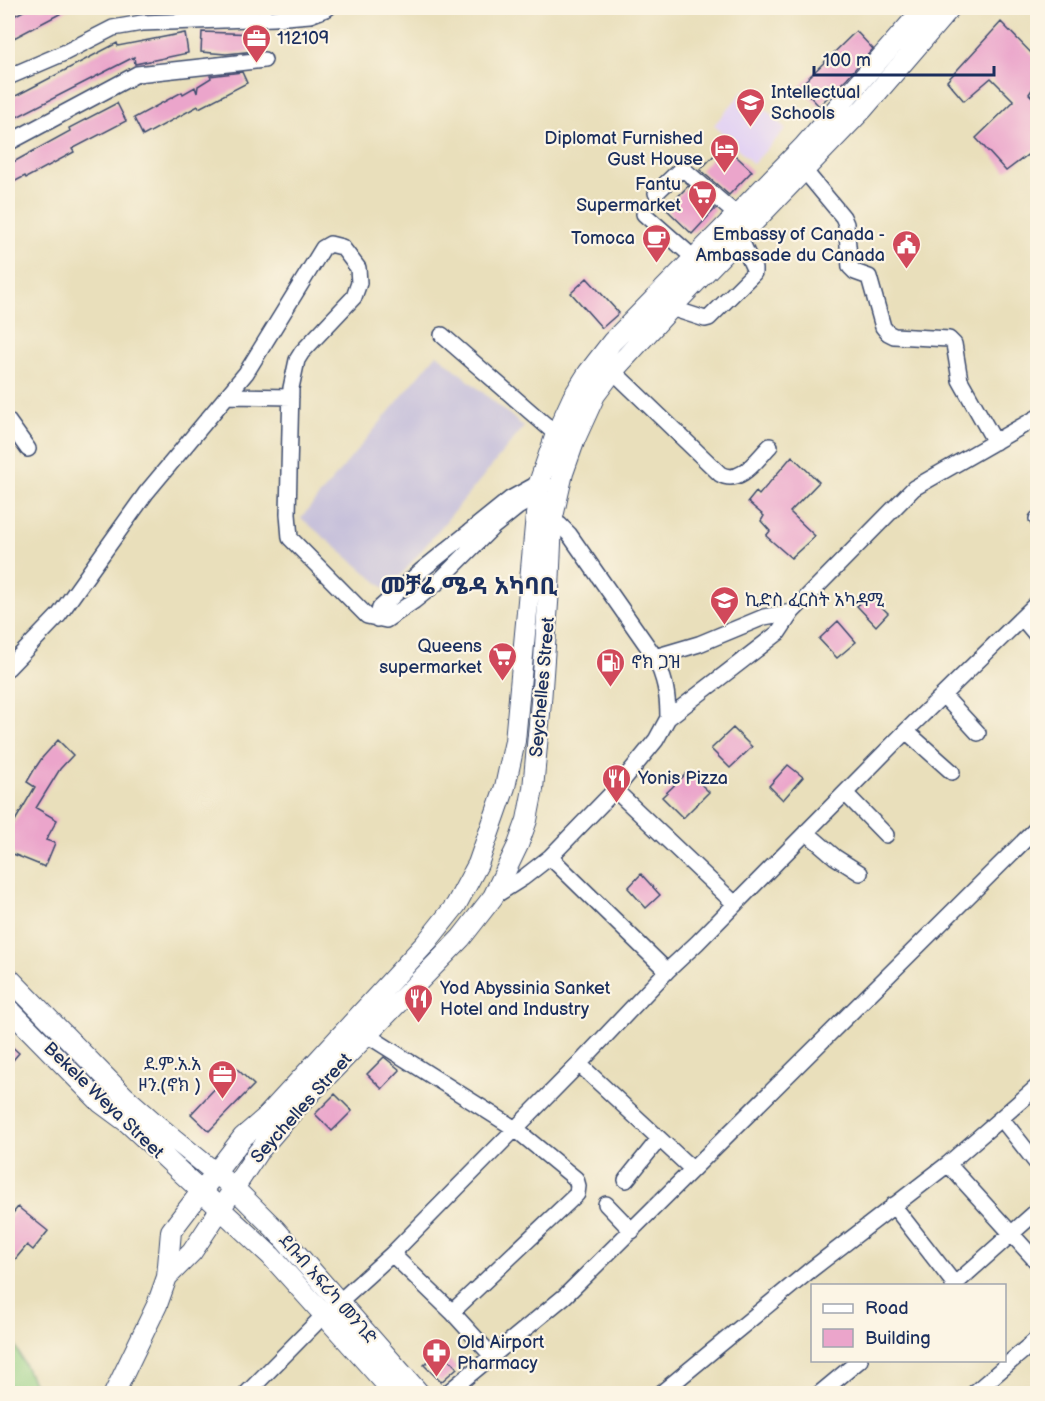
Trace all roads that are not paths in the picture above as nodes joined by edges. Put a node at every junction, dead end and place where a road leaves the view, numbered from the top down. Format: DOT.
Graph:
graph roads {
  1 [pos="328,8"];
  2 [pos="924,8"];
  3 [pos="950,8"];
  4 [pos="264,60"];
  5 [pos="8,77"];
  6 [pos="8,143"];
  7 [pos="804,170"];
  8 [pos="656,193"];
  9 [pos="644,214"];
  10 [pos="737,215"];
  11 [pos="740,237"];
  12 [pos="695,259"];
  13 [pos="671,308"];
  14 [pos="442,335"];
  15 [pos="613,371"];
  16 [pos="227,396"];
  17 [pos="291,397"];
  18 [pos="1038,417"];
  19 [pos="8,421"];
  20 [pos="556,434"];
  21 [pos="995,442"];
  22 [pos="770,446"];
  23 [pos="28,449"];
  24 [pos="559,493"];
  25 [pos="541,503"];
  26 [pos="1038,602"];
  27 [pos="792,612"];
  28 [pos="1023,619"];
  29 [pos="1038,637"];
  30 [pos="655,657"];
  31 [pos="8,668"];
  32 [pos="943,696"];
  33 [pos="668,718"];
  34 [pos="906,730"];
  35 [pos="978,733"];
  36 [pos="952,772"];
  37 [pos="615,790"];
  38 [pos="845,793"];
  39 [pos="1038,827"];
  40 [pos="806,832"];
  41 [pos="886,835"];
  42 [pos="550,857"];
  43 [pos="860,873"];
  44 [pos="493,897"];
  45 [pos="735,904"];
  46 [pos="667,971"];
  47 [pos="8,977"];
  48 [pos="8,1008"];
  49 [pos="367,1035"];
  50 [pos="579,1064"];
  51 [pos="1038,1086"];
  52 [pos="1001,1118"];
  53 [pos="514,1128"];
  54 [pos="659,1139"];
  55 [pos="948,1164"];
  56 [pos="1038,1165"];
  57 [pos="692,1169"];
  58 [pos="215,1173"];
  59 [pos="626,1180"];
  60 [pos="234,1188"];
  61 [pos="201,1192"];
  62 [pos="606,1204"];
  63 [pos="893,1205"];
  64 [pos="220,1209"];
  65 [pos="1038,1210"];
  66 [pos="632,1231"];
  67 [pos="1011,1234"];
  68 [pos="392,1254"];
  69 [pos="1038,1263"];
  70 [pos="167,1277"];
  71 [pos="954,1284"];
  72 [pos="956,1284"];
  73 [pos="340,1301"];
  74 [pos="452,1312"];
  75 [pos="324,1315"];
  76 [pos="1038,1338"];
  77 [pos="1006,1346"];
  78 [pos="492,1356"];
  79 [pos="1015,1358"];
  80 [pos="858,1362"];
  81 [pos="114,1394"];
  82 [pos="246,1394"];
  83 [pos="395,1394"];
  84 [pos="420,1394"];
  85 [pos="446,1394"];
  86 [pos="660,1394"];
  87 [pos="819,1394"];
  88 [pos="973,1394"];
  1 -- 5 [label="street"];
  2 -- 10 [label="main road, Seychelles Street"];
  3 -- 7 [label="main road, Seychelles Street"];
  4 -- 6 [label="street"];
  7 -- 11 [label="main road, Seychelles Street"];
  7 -- 21 [label="street"];
  8 -- 10 [label="street"];
  9 -- 12 [label="street"];
  10 -- 12 [label="main road, Seychelles Street"];
  11 -- 13 [label="main road, Seychelles Street"];
  11 -- 13 [label="street"];
  12 -- 20 [label="main road, Seychelles Street"];
  13 -- 15 [label="main road, Seychelles Street"];
  14 -- 20 [label="street"];
  15 -- 22 [label="street"];
  15 -- 24 [label="main road, Seychelles Street"];
  16 -- 17 [label="street"];
  16 -- 17 [label="street"];
  16 -- 31 [label="street"];
  17 -- 25 [label="street"];
  18 -- 21 [label="street"];
  19 -- 23 [label="street"];
  20 -- 25 [label="main road, Seychelles Street"];
  21 -- 27 [label="street"];
  24 -- 25 [label="main road, Seychelles Street"];
  24 -- 25 [label="street"];
  25 -- 30 [label="street"];
  25 -- 44 [label="main road, Seychelles Street"];
  25 -- 58 [label="main road, Seychelles Street"];
  26 -- 28 [label="street"];
  27 -- 30 [label="street"];
  27 -- 33 [label="street"];
  28 -- 29 [label="street"];
  28 -- 32 [label="street"];
  30 -- 33 [label="street"];
  32 -- 34 [label="street"];
  32 -- 35 [label="street"];
  33 -- 37 [label="street"];
  34 -- 36 [label="street"];
  34 -- 38 [label="street"];
  37 -- 42 [label="street"];
  37 -- 45 [label="street"];
  38 -- 40 [label="street"];
  38 -- 41 [label="street"];
  39 -- 57 [label="street"];
  40 -- 43 [label="street"];
  40 -- 45 [label="street"];
  42 -- 44 [label="street"];
  42 -- 46 [label="street"];
  44 -- 49 [label="main road, Seychelles Street"];
  45 -- 46 [label="street"];
  46 -- 50 [label="street"];
  47 -- 58 [label="main road, ደቡብ አፍሪካ መንገድ"];
  48 -- 61 [label="main road, Bekele Weya Street"];
  49 -- 53 [label="street"];
  49 -- 60 [label="main road, Seychelles Street"];
  50 -- 53 [label="street"];
  50 -- 54 [label="street"];
  51 -- 52 [label="street"];
  52 -- 55 [label="street"];
  52 -- 56 [label="street"];
  53 -- 68 [label="street"];
  53 -- 74 [label="street"];
  54 -- 57 [label="street"];
  54 -- 59 [label="street"];
  55 -- 63 [label="street"];
  55 -- 67 [label="street"];
  57 -- 66 [label="street"];
  58 -- 60 [label="main road, ደቡብ አፍሪካ መንገድ"];
  58 -- 61 [label="main road, Seychelles Street"];
  60 -- 64 [label="main road, Seychelles Street"];
  60 -- 73 [label="main road, ደቡብ አፍሪካ መንገድ"];
  61 -- 64 [label="main road, Bekele Weya Street"];
  61 -- 70 [label="main road, Seychelles Street"];
  62 -- 66 [label="street"];
  63 -- 71 [label="street"];
  63 -- 86 [label="street"];
  64 -- 70 [label="main road, Seychelles Street"];
  64 -- 75 [label="main road, ደቡብ አፍሪካ መንገድ"];
  65 -- 67 [label="street"];
  66 -- 78 [label="street"];
  67 -- 69 [label="street"];
  67 -- 72 [label="street"];
  68 -- 73 [label="street"];
  68 -- 74 [label="street"];
  70 -- 81 [label="main road"];
  73 -- 84 [label="main road, ደቡብ አፍሪካ መንገድ"];
  74 -- 78 [label="street"];
  75 -- 82 [label="street"];
  75 -- 83 [label="main road, ደቡብ አፍሪካ መንገድ"];
  76 -- 79 [label="street"];
  77 -- 79 [label="street"];
  78 -- 85 [label="street"];
  79 -- 88 [label="street"];
  80 -- 87 [label="street"];
}
